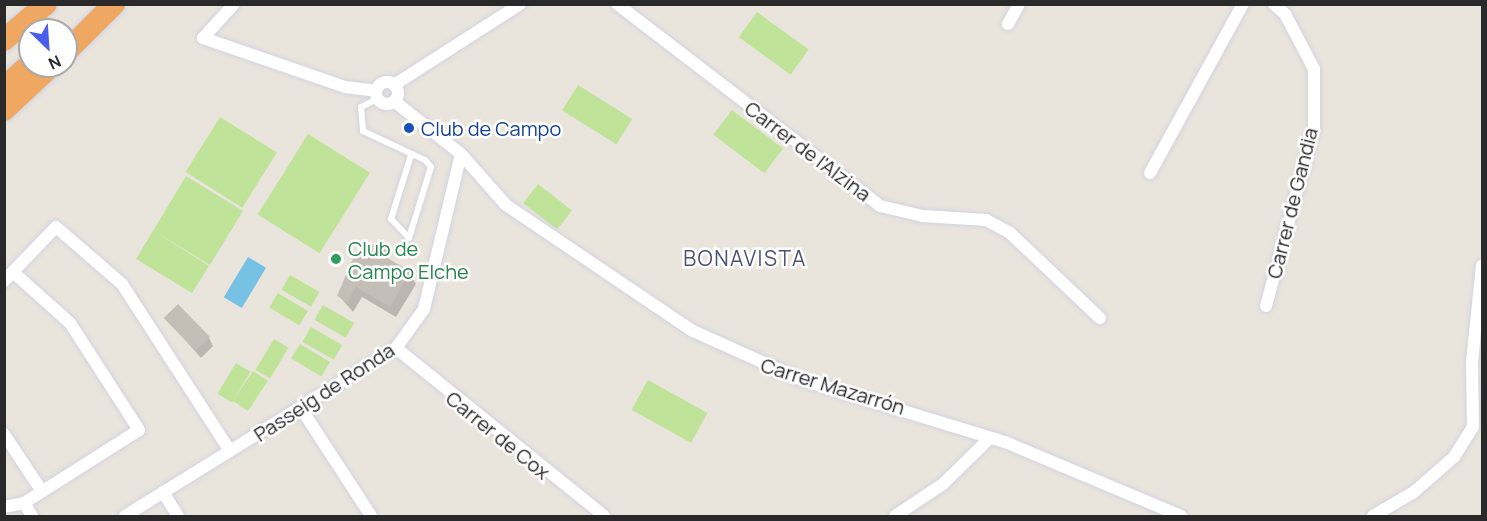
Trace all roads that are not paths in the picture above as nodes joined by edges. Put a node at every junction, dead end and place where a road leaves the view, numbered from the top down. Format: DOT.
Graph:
graph roads {
  1 [pos="46,4"];
  2 [pos="63,4"];
  3 [pos="97,4"];
  4 [pos="114,4"];
  5 [pos="234,4"];
  6 [pos="520,4"];
  7 [pos="617,4"];
  8 [pos="1019,4"];
  9 [pos="1243,4"];
  10 [pos="1274,4"];
  11 [pos="48,18"];
  12 [pos="78,21"];
  13 [pos="1008,24"];
  14 [pos="4,40"];
  15 [pos="78,40"];
  16 [pos="18,46"];
  17 [pos="4,58"];
  18 [pos="18,75"];
  19 [pos="38,78"];
  20 [pos="394,85"];
  21 [pos="4,87"];
  22 [pos="376,95"];
  23 [pos="394,101"];
  24 [pos="4,110"];
  25 [pos="461,154"];
  26 [pos="411,155"];
  27 [pos="1150,173"];
  28 [pos="1482,266"];
  29 [pos="9,278"];
  30 [pos="1266,306"];
  31 [pos="1100,318"];
  32 [pos="396,348"];
  33 [pos="302,410"];
  34 [pos="4,434"];
  35 [pos="990,438"];
  36 [pos="230,451"];
  37 [pos="41,490"];
  38 [pos="163,492"];
  39 [pos="24,503"];
  40 [pos="4,507"];
  41 [pos="32,516"];
  42 [pos="125,516"];
  43 [pos="178,516"];
  44 [pos="371,516"];
  45 [pos="603,516"];
  46 [pos="895,516"];
  47 [pos="1181,516"];
  48 [pos="1373,516"];
  1 -- 14 [label="highway"];
  2 -- 11 [label="highway"];
  3 -- 12 [label="highway"];
  4 -- 15 [label="highway"];
  5 -- 22 [label="street"];
  6 -- 20 [label="street"];
  7 -- 31 [label="street, Carrer de l'Alzina"];
  8 -- 13 [label="street"];
  9 -- 27 [label="street"];
  10 -- 30 [label="street, Carrer de Gandia"];
  16 -- 17 [label="highway"];
  18 -- 21 [label="highway"];
  19 -- 24 [label="highway"];
  20 -- 22 [label="street"];
  20 -- 23 [label="street"];
  22 -- 23 [label="street"];
  22 -- 26 [label="lane"];
  23 -- 25 [label="street"];
  25 -- 32 [label="street, Passeig de Ronda"];
  25 -- 35 [label="street, Carrer Mazarrón"];
  26 -- 26 [label="lane"];
  28 -- 48 [label="street"];
  29 -- 36 [label="street"];
  29 -- 37 [label="street"];
  32 -- 33 [label="street, Passeig de Ronda"];
  32 -- 45 [label="street, Carrer de Cox"];
  33 -- 36 [label="street, Passeig de Ronda"];
  33 -- 44 [label="street"];
  34 -- 37 [label="street"];
  35 -- 46 [label="street"];
  35 -- 47 [label="street, Carrer Mazarrón"];
  36 -- 38 [label="street, Passeig de Ronda"];
  37 -- 39 [label="street"];
  38 -- 42 [label="street, Passeig de Ronda"];
  38 -- 43 [label="street"];
  39 -- 40 [label="street"];
  39 -- 41 [label="street"];
}
